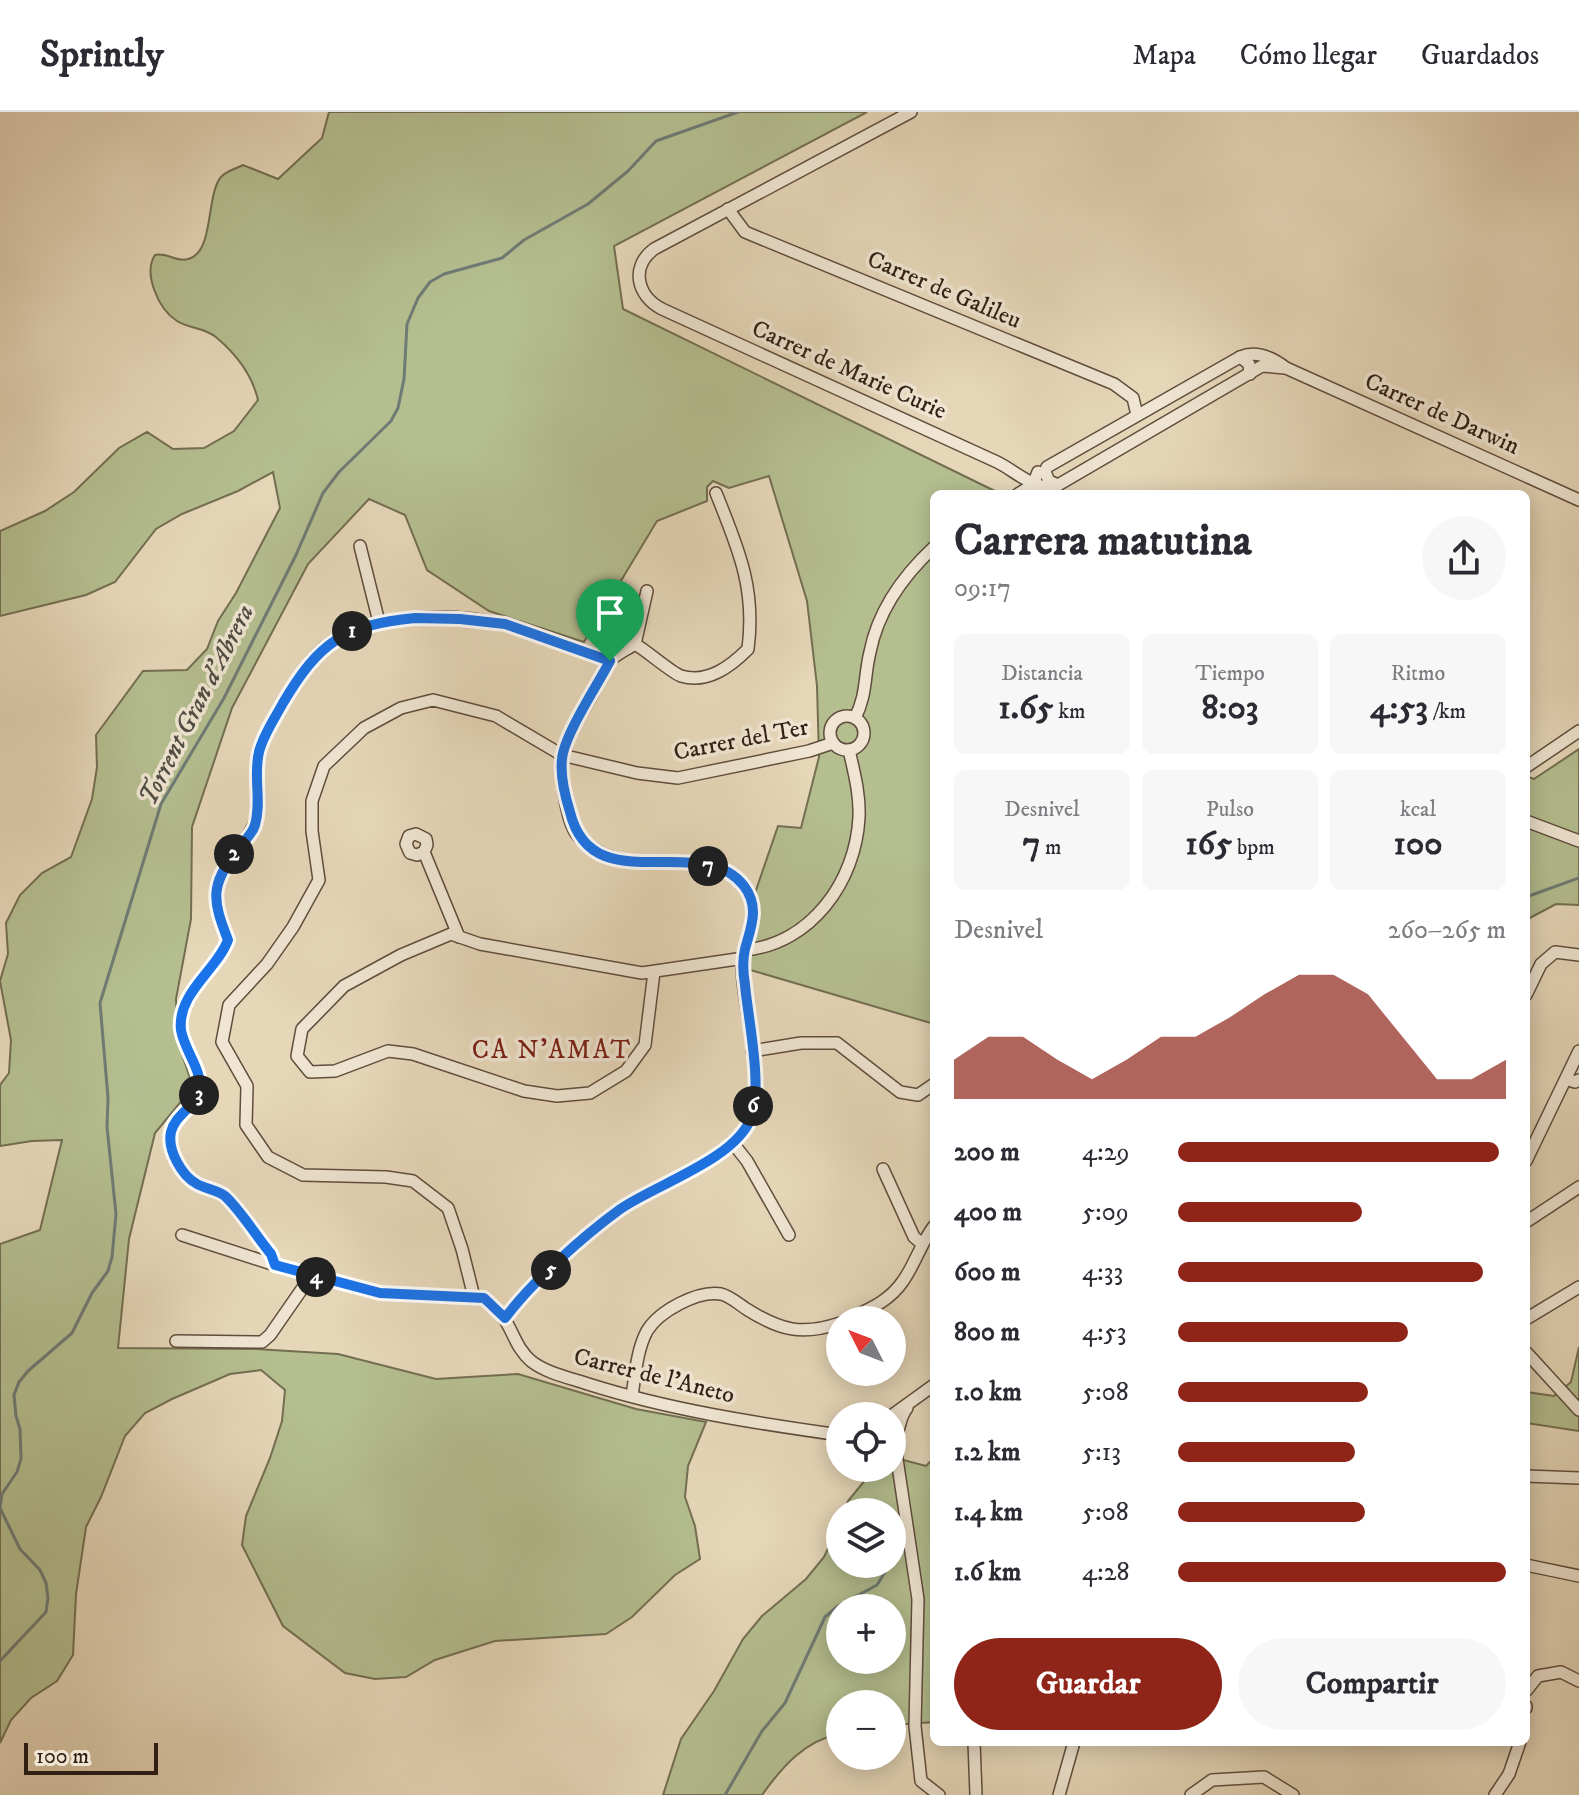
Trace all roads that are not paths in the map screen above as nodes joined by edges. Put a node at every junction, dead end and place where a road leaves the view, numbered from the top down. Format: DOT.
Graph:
graph roads {
  1 [pos="911,112"];
  2 [pos="728,209"];
  3 [pos="1240,357"];
  4 [pos="1286,368"];
  5 [pos="1250,374"];
  6 [pos="1137,415"];
  7 [pos="1042,470"];
  8 [pos="1017,472"];
  9 [pos="1033,485"];
  10 [pos="1058,485"];
  11 [pos="1025,490"];
  12 [pos="716,493"];
  13 [pos="1579,500"];
  14 [pos="360,546"];
  15 [pos="930,551"];
  16 [pos="647,591"];
  17 [pos="379,622"];
  18 [pos="635,644"];
  19 [pos="610,661"];
  20 [pos="855,718"];
  21 [pos="1579,731"];
  22 [pos="833,743"];
  23 [pos="849,750"];
  24 [pos="562,755"];
  25 [pos="1530,764"];
  26 [pos="1530,823"];
  27 [pos="1579,841"];
  28 [pos="424,852"];
  29 [pos="459,937"];
  30 [pos="744,954"];
  31 [pos="1579,955"];
  32 [pos="654,972"];
  33 [pos="1530,987"];
  34 [pos="752,1051"];
  35 [pos="1579,1051"];
  36 [pos="1566,1079"];
  37 [pos="1579,1080"];
  38 [pos="930,1087"];
  39 [pos="732,1142"];
  40 [pos="1530,1153"];
  41 [pos="883,1169"];
  42 [pos="1579,1187"];
  43 [pos="1530,1219"];
  44 [pos="930,1231"];
  45 [pos="182,1235"];
  46 [pos="789,1235"];
  47 [pos="921,1243"];
  48 [pos="275,1265"];
  49 [pos="311,1276"];
  50 [pos="1579,1287"];
  51 [pos="474,1297"];
  52 [pos="876,1306"];
  53 [pos="1530,1317"];
  54 [pos="505,1318"];
  55 [pos="826,1326"];
  56 [pos="176,1341"];
  57 [pos="1530,1356"];
  58 [pos="930,1388"];
  59 [pos="632,1396"];
  60 [pos="906,1410"];
  61 [pos="1579,1410"];
  62 [pos="826,1433"];
  63 [pos="1530,1476"];
  64 [pos="1579,1478"];
  65 [pos="901,1482"];
  66 [pos="1530,1566"];
  67 [pos="1579,1576"];
  68 [pos="1579,1681"];
  69 [pos="1530,1686"];
  70 [pos="974,1746"];
  71 [pos="1073,1746"];
  72 [pos="1519,1746"];
  73 [pos="921,1781"];
  74 [pos="926,1795"];
  75 [pos="939,1795"];
  76 [pos="976,1795"];
  77 [pos="1059,1795"];
  78 [pos="1191,1795"];
  79 [pos="1293,1795"];
  80 [pos="1495,1795"];
  1 -- 2 [label="street"];
  2 -- 6 [label="street, Carrer de Galileu"];
  2 -- 8 [label="street, Carrer de Marie Curie"];
  3 -- 4 [label="street, Carrer de Darwin"];
  3 -- 5 [label="street"];
  3 -- 6 [label="street"];
  4 -- 5 [label="street"];
  4 -- 13 [label="street, Carrer de Darwin"];
  5 -- 10 [label="street"];
  6 -- 7 [label="street"];
  7 -- 8 [label="street, Carrer de Marie Curie"];
  7 -- 9 [label="street"];
  7 -- 10 [label="street"];
  8 -- 9 [label="street, Carrer de Marie Curie"];
  9 -- 10 [label="street"];
  9 -- 11 [label="street"];
  12 -- 18 [label="street"];
  14 -- 17 [label="street"];
  15 -- 20 [label="street"];
  16 -- 18 [label="street"];
  17 -- 19 [label="street"];
  17 -- 48 [label="street"];
  18 -- 19 [label="street"];
  19 -- 24 [label="street"];
  20 -- 22 [label="street"];
  20 -- 23 [label="street"];
  21 -- 25 [label="street"];
  22 -- 23 [label="street"];
  22 -- 24 [label="street, Carrer del Ter"];
  23 -- 30 [label="street"];
  24 -- 30 [label="street"];
  24 -- 51 [label="street, Carrer del Ter"];
  26 -- 27 [label="street"];
  28 -- 29 [label="street"];
  29 -- 32 [label="street"];
  29 -- 32 [label="street"];
  30 -- 32 [label="street"];
  30 -- 34 [label="street"];
  31 -- 33 [label="street"];
  34 -- 38 [label="street"];
  34 -- 39 [label="street"];
  35 -- 36 [label="street"];
  36 -- 37 [label="street"];
  36 -- 40 [label="street"];
  39 -- 46 [label="street"];
  39 -- 54 [label="street"];
  41 -- 47 [label="street"];
  42 -- 43 [label="street"];
  44 -- 47 [label="street"];
  45 -- 48 [label="street"];
  47 -- 52 [label="street"];
  48 -- 49 [label="street"];
  49 -- 51 [label="street"];
  49 -- 56 [label="street"];
  50 -- 53 [label="street"];
  51 -- 54 [label="street"];
  54 -- 59 [label="street, Carrer de l'Aneto"];
  55 -- 59 [label="street"];
  57 -- 61 [label="street"];
  58 -- 60 [label="street"];
  59 -- 62 [label="street, Carrer de l'Aneto"];
  63 -- 64 [label="street"];
  65 -- 73 [label="street"];
  66 -- 67 [label="street"];
  68 -- 69 [label="street"];
  70 -- 76 [label="street"];
  71 -- 77 [label="street"];
  72 -- 80 [label="street"];
  73 -- 74 [label="street"];
  73 -- 75 [label="street"];
  78 -- 79 [label="street"];
}
